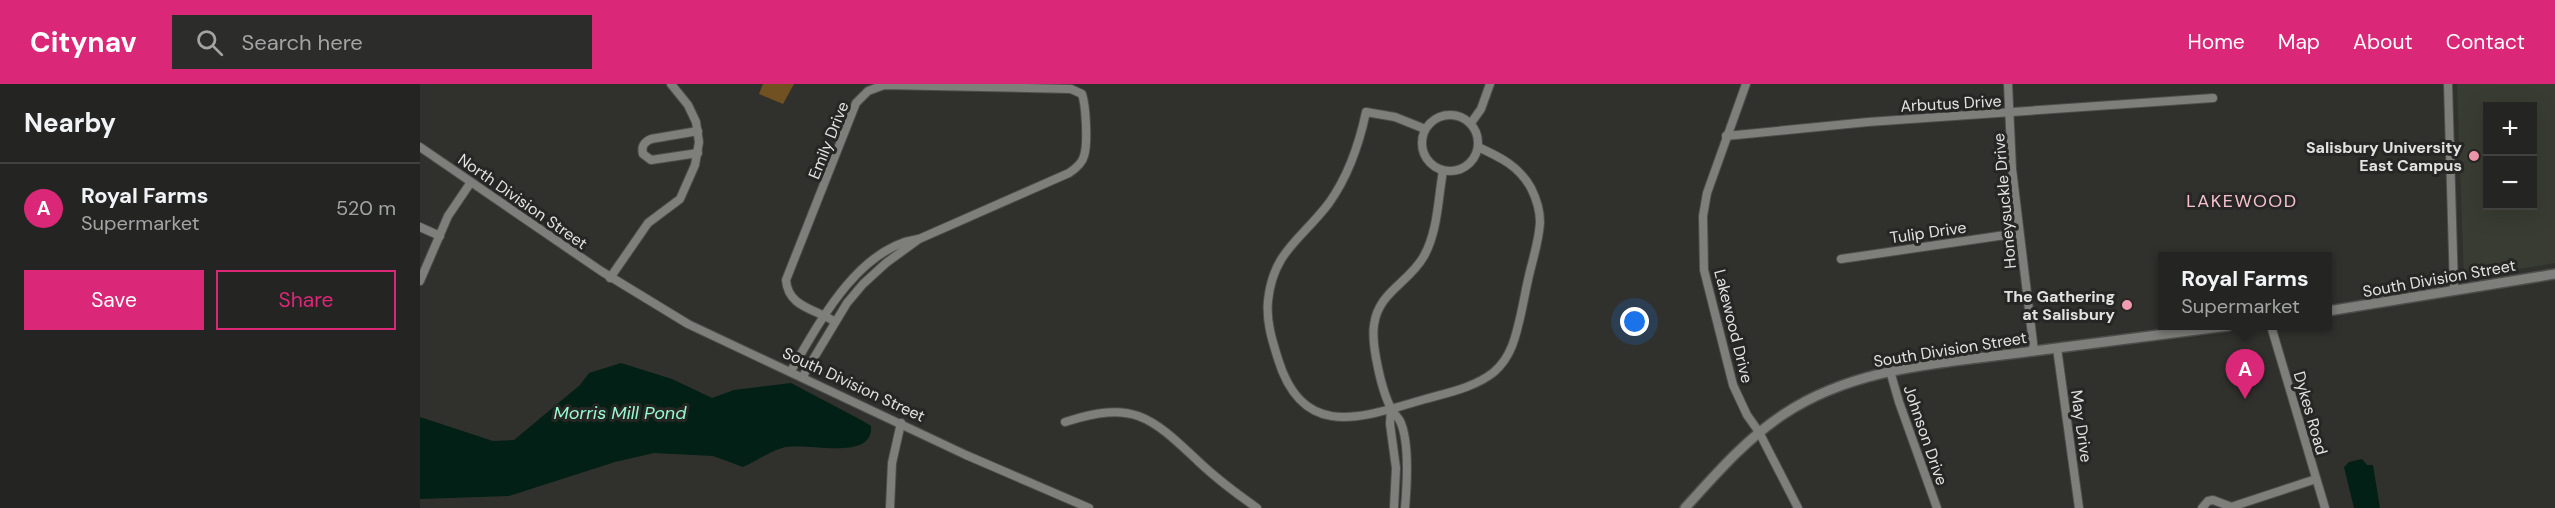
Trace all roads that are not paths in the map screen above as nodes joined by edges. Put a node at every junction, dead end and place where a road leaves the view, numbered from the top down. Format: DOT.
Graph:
graph roads {
  1 [pos="671,84"];
  2 [pos="1490,84"];
  3 [pos="1746,84"];
  4 [pos="2007,84"];
  5 [pos="2448,84"];
  6 [pos="2213,98"];
  7 [pos="2009,113"];
  8 [pos="1471,123"];
  9 [pos="1425,129"];
  10 [pos="698,131"];
  11 [pos="1726,136"];
  12 [pos="420,147"];
  13 [pos="1478,147"];
  14 [pos="698,153"];
  15 [pos="1443,171"];
  16 [pos="471,182"];
  17 [pos="420,228"];
  18 [pos="2019,233"];
  19 [pos="440,236"];
  20 [pos="919,239"];
  21 [pos="1841,259"];
  22 [pos="2555,273"];
  23 [pos="610,278"];
  24 [pos="420,281"];
  25 [pos="2454,289"];
  26 [pos="2332,310"];
  27 [pos="824,315"];
  28 [pos="835,322"];
  29 [pos="2197,330"];
  30 [pos="2272,330"];
  31 [pos="2057,348"];
  32 [pos="2034,351"];
  33 [pos="790,370"];
  34 [pos="1890,370"];
  35 [pos="803,376"];
  36 [pos="1391,409"];
  37 [pos="1065,422"];
  38 [pos="901,423"];
  39 [pos="1759,432"];
  40 [pos="2316,479"];
  41 [pos="2229,507"];
  42 [pos="890,508"];
  43 [pos="1089,508"];
  44 [pos="1257,508"];
  45 [pos="1394,508"];
  46 [pos="1405,508"];
  47 [pos="1685,508"];
  48 [pos="1798,508"];
  49 [pos="1937,508"];
  50 [pos="2079,508"];
  51 [pos="2202,508"];
  52 [pos="2325,508"];
  1 -- 10 [label="street"];
  2 -- 8 [label="street"];
  3 -- 11 [label="street, Lakewood Drive"];
  4 -- 7 [label="street, Honeysuckle Drive"];
  5 -- 25 [label="street"];
  6 -- 7 [label="street, Arbutus Drive"];
  7 -- 11 [label="street, Arbutus Drive"];
  7 -- 18 [label="street, Honeysuckle Drive"];
  8 -- 9 [label="street"];
  8 -- 13 [label="street"];
  9 -- 15 [label="street"];
  9 -- 36 [label="street"];
  10 -- 14 [label="street"];
  10 -- 14 [label="street"];
  11 -- 39 [label="street, Lakewood Drive"];
  12 -- 16 [label="street, North Division Street"];
  13 -- 15 [label="street"];
  13 -- 36 [label="street"];
  14 -- 23 [label="street"];
  15 -- 36 [label="street"];
  16 -- 19 [label="street"];
  16 -- 23 [label="street, North Division Street"];
  17 -- 19 [label="street"];
  18 -- 21 [label="street, Tulip Drive"];
  18 -- 32 [label="street, Honeysuckle Drive"];
  19 -- 24 [label="street"];
  20 -- 27 [label="street, Emily Drive"];
  20 -- 27 [label="street, Emily Drive"];
  20 -- 28 [label="street, Emily Drive"];
  22 -- 25 [label="street, South Division Street"];
  23 -- 33 [label="street, South Division Street"];
  25 -- 26 [label="street, South Division Street"];
  27 -- 28 [label="street, Emily Drive"];
  27 -- 33 [label="street, Emily Drive"];
  28 -- 35 [label="street, Emily Drive"];
  29 -- 31 [label="street, South Division Street"];
  30 -- 40 [label="street, Dykes Road"];
  31 -- 32 [label="street, South Division Street"];
  31 -- 50 [label="street, May Drive"];
  32 -- 34 [label="street, South Division Street"];
  33 -- 35 [label="street, South Division Street"];
  34 -- 39 [label="street, South Division Street"];
  34 -- 49 [label="street, Johnson Drive"];
  35 -- 38 [label="street, South Division Street"];
  36 -- 45 [label="street"];
  36 -- 46 [label="street"];
  37 -- 44 [label="street"];
  38 -- 42 [label="street"];
  38 -- 43 [label="street, South Division Street"];
  39 -- 47 [label="street, South Division Street"];
  39 -- 48 [label="street, Lakewood Drive"];
  40 -- 41 [label="street"];
  40 -- 52 [label="street, Dykes Road"];
  41 -- 51 [label="street"];
}
